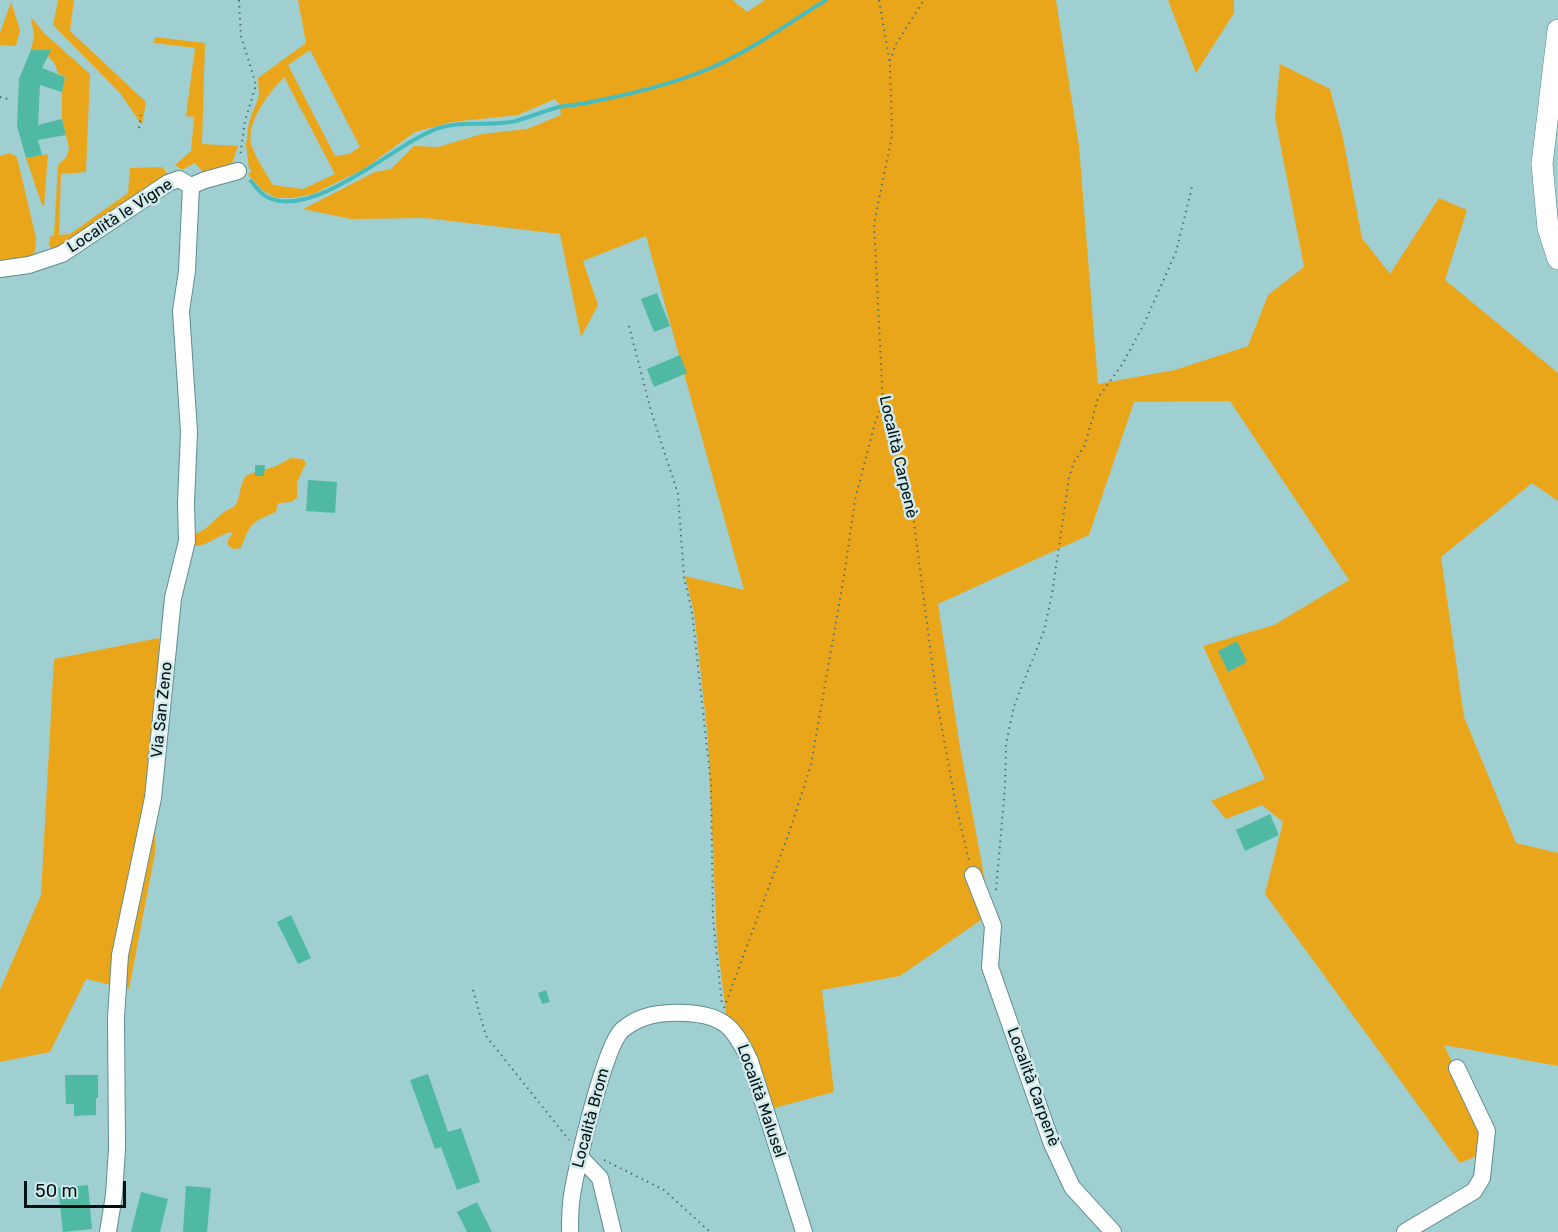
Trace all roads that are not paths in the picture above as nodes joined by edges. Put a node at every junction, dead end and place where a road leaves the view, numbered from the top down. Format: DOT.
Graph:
graph roads {
  1 [pos="1558,30"];
  2 [pos="238,171"];
  3 [pos="192,186"];
  4 [pos="1558,259"];
  5 [pos="0,269"];
  6 [pos="973,875"];
  7 [pos="721,1015"];
  8 [pos="1457,1068"];
  9 [pos="580,1157"];
  10 [pos="108,1232"];
  11 [pos="570,1232"];
  12 [pos="613,1232"];
  13 [pos="804,1232"];
  14 [pos="1113,1232"];
  15 [pos="1405,1232"];
  1 -- 4 [label="street"];
  2 -- 3 [label="street, Località le Vigne"];
  3 -- 5 [label="street, Località le Vigne"];
  3 -- 10 [label="street, Via San Zeno"];
  6 -- 14 [label="street, Località Carpenè"];
  7 -- 9 [label="street, Località Brom"];
  7 -- 13 [label="street, Località Malusel"];
  8 -- 15 [label="street"];
  9 -- 11 [label="street, Località Brom"];
  9 -- 12 [label="street"];
}
